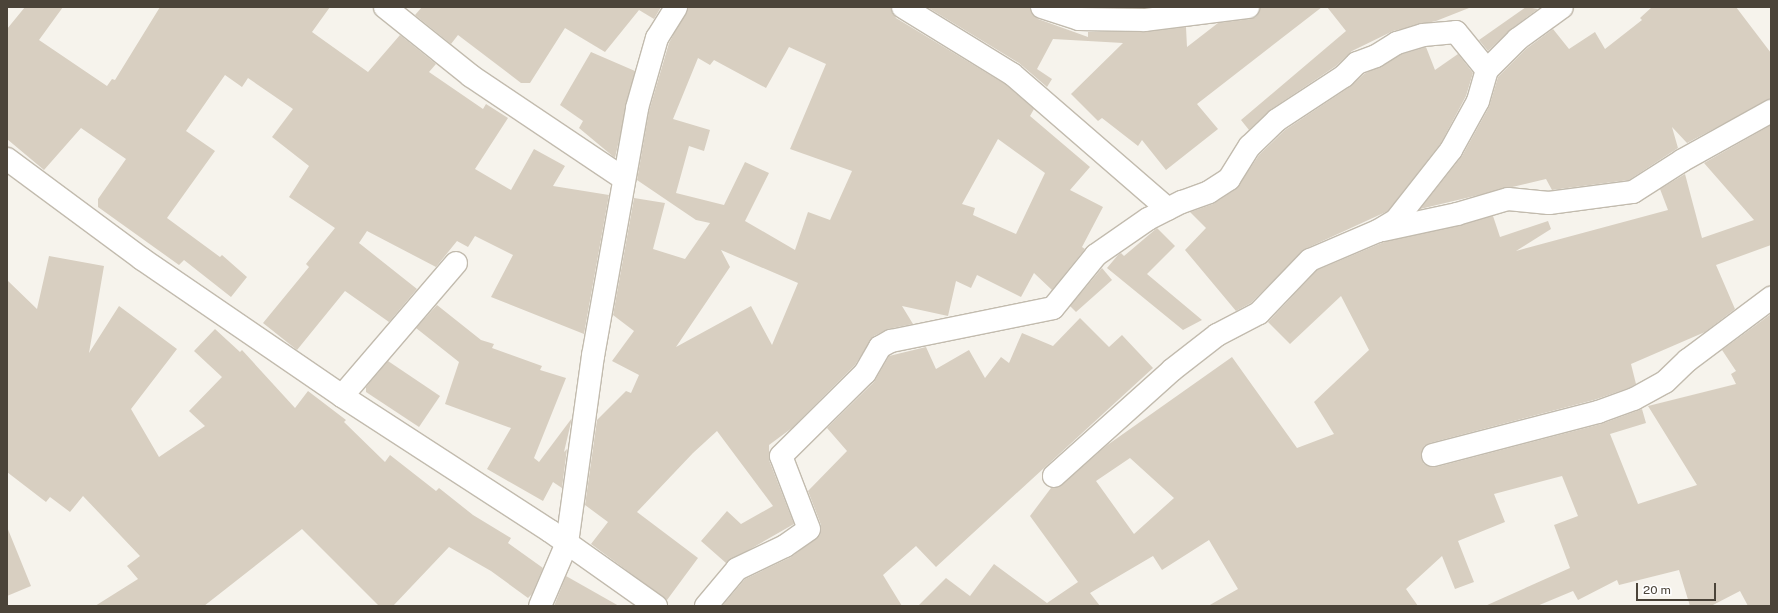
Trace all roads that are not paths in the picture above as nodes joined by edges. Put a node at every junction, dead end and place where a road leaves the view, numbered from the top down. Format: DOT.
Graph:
graph roads {
  1 [pos="385,7"];
  2 [pos="676,7"];
  3 [pos="902,7"];
  4 [pos="1042,7"];
  5 [pos="1248,7"];
  6 [pos="1562,7"];
  7 [pos="1487,70"];
  8 [pos="1771,111"];
  9 [pos="7,159"];
  10 [pos="623,178"];
  11 [pos="1168,209"];
  12 [pos="1378,231"];
  13 [pos="456,263"];
  14 [pos="1771,298"];
  15 [pos="342,396"];
  16 [pos="1433,455"];
  17 [pos="1054,476"];
  18 [pos="567,543"];
  19 [pos="540,606"];
  20 [pos="656,606"];
  21 [pos="706,606"];
  1 -- 10 [label="street"];
  2 -- 10 [label="street"];
  3 -- 11 [label="street"];
  4 -- 5 [label="street"];
  6 -- 7 [label="street"];
  7 -- 11 [label="street"];
  7 -- 12 [label="street"];
  8 -- 12 [label="street"];
  9 -- 15 [label="street"];
  10 -- 18 [label="street"];
  11 -- 21 [label="street"];
  12 -- 17 [label="street"];
  13 -- 15 [label="street"];
  14 -- 16 [label="street"];
  15 -- 18 [label="street"];
  18 -- 19 [label="street"];
  18 -- 20 [label="street"];
}
